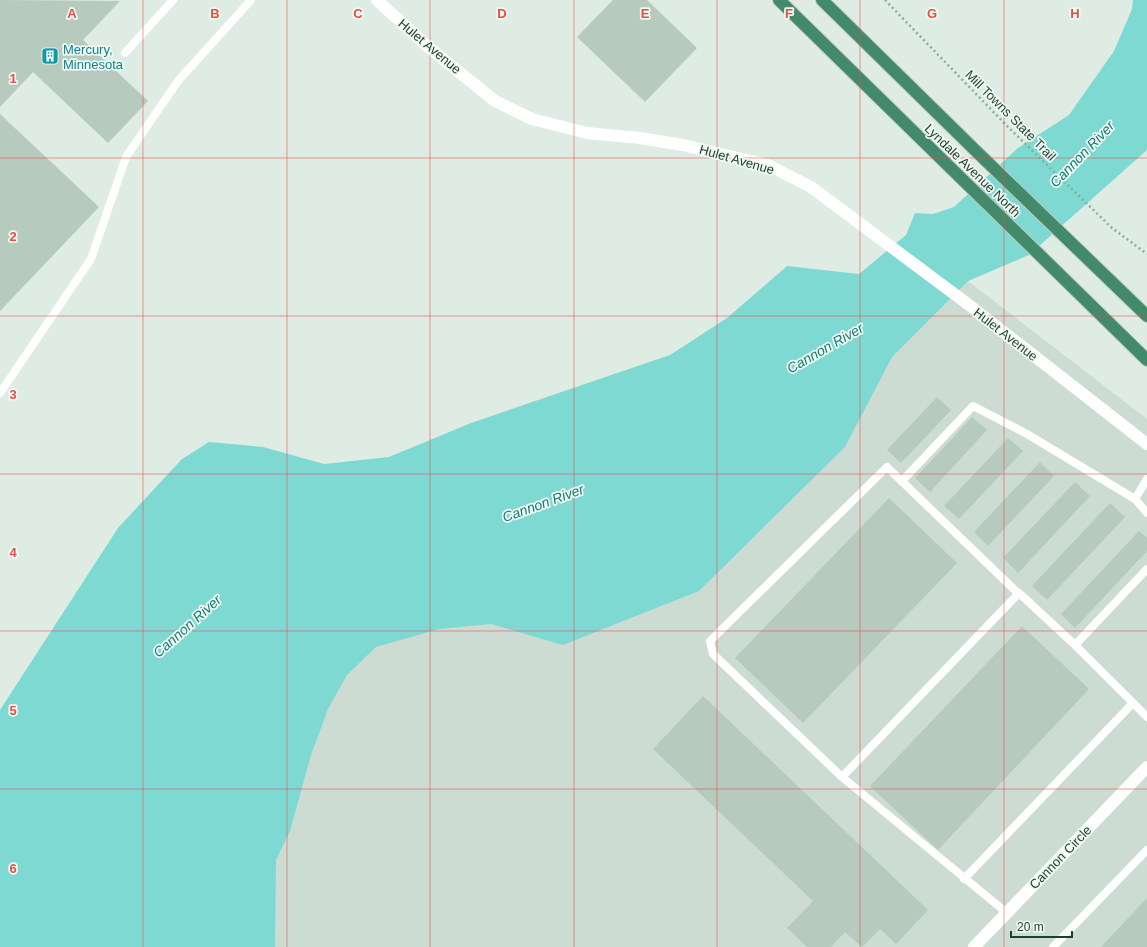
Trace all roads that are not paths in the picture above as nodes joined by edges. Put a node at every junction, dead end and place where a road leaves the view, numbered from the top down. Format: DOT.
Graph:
graph roads {
  1 [pos="173,0"];
  2 [pos="251,0"];
  3 [pos="377,0"];
  4 [pos="779,0"];
  5 [pos="822,0"];
  6 [pos="125,53"];
  7 [pos="1147,316"];
  8 [pos="1147,360"];
  9 [pos="0,393"];
  10 [pos="1147,444"];
  11 [pos="1147,479"];
  12 [pos="902,481"];
  13 [pos="1135,499"];
  14 [pos="1147,513"];
  15 [pos="1147,569"];
  16 [pos="1020,594"];
  17 [pos="1075,645"];
  18 [pos="1133,703"];
  19 [pos="1147,717"];
  20 [pos="1147,767"];
  21 [pos="842,777"];
  22 [pos="1147,850"];
  23 [pos="964,879"];
  24 [pos="1007,913"];
  25 [pos="974,947"];
  26 [pos="1053,947"];
  1 -- 6 [label="lane"];
  2 -- 9 [label="lane"];
  3 -- 10 [label="street, Hulet Avenue"];
  4 -- 8 [label="highway, Lyndale Avenue North"];
  5 -- 7 [label="highway, Lyndale Avenue North"];
  11 -- 13 [label="lane"];
  12 -- 13 [label="lane"];
  12 -- 16 [label="lane"];
  12 -- 21 [label="lane"];
  13 -- 14 [label="lane"];
  15 -- 17 [label="lane"];
  16 -- 17 [label="lane"];
  16 -- 21 [label="lane"];
  17 -- 18 [label="lane"];
  18 -- 19 [label="lane"];
  18 -- 23 [label="lane"];
  20 -- 24 [label="street, Cannon Circle"];
  21 -- 23 [label="lane"];
  22 -- 26 [label="lane"];
  23 -- 24 [label="lane"];
  24 -- 25 [label="street, Cannon Circle"];
}
